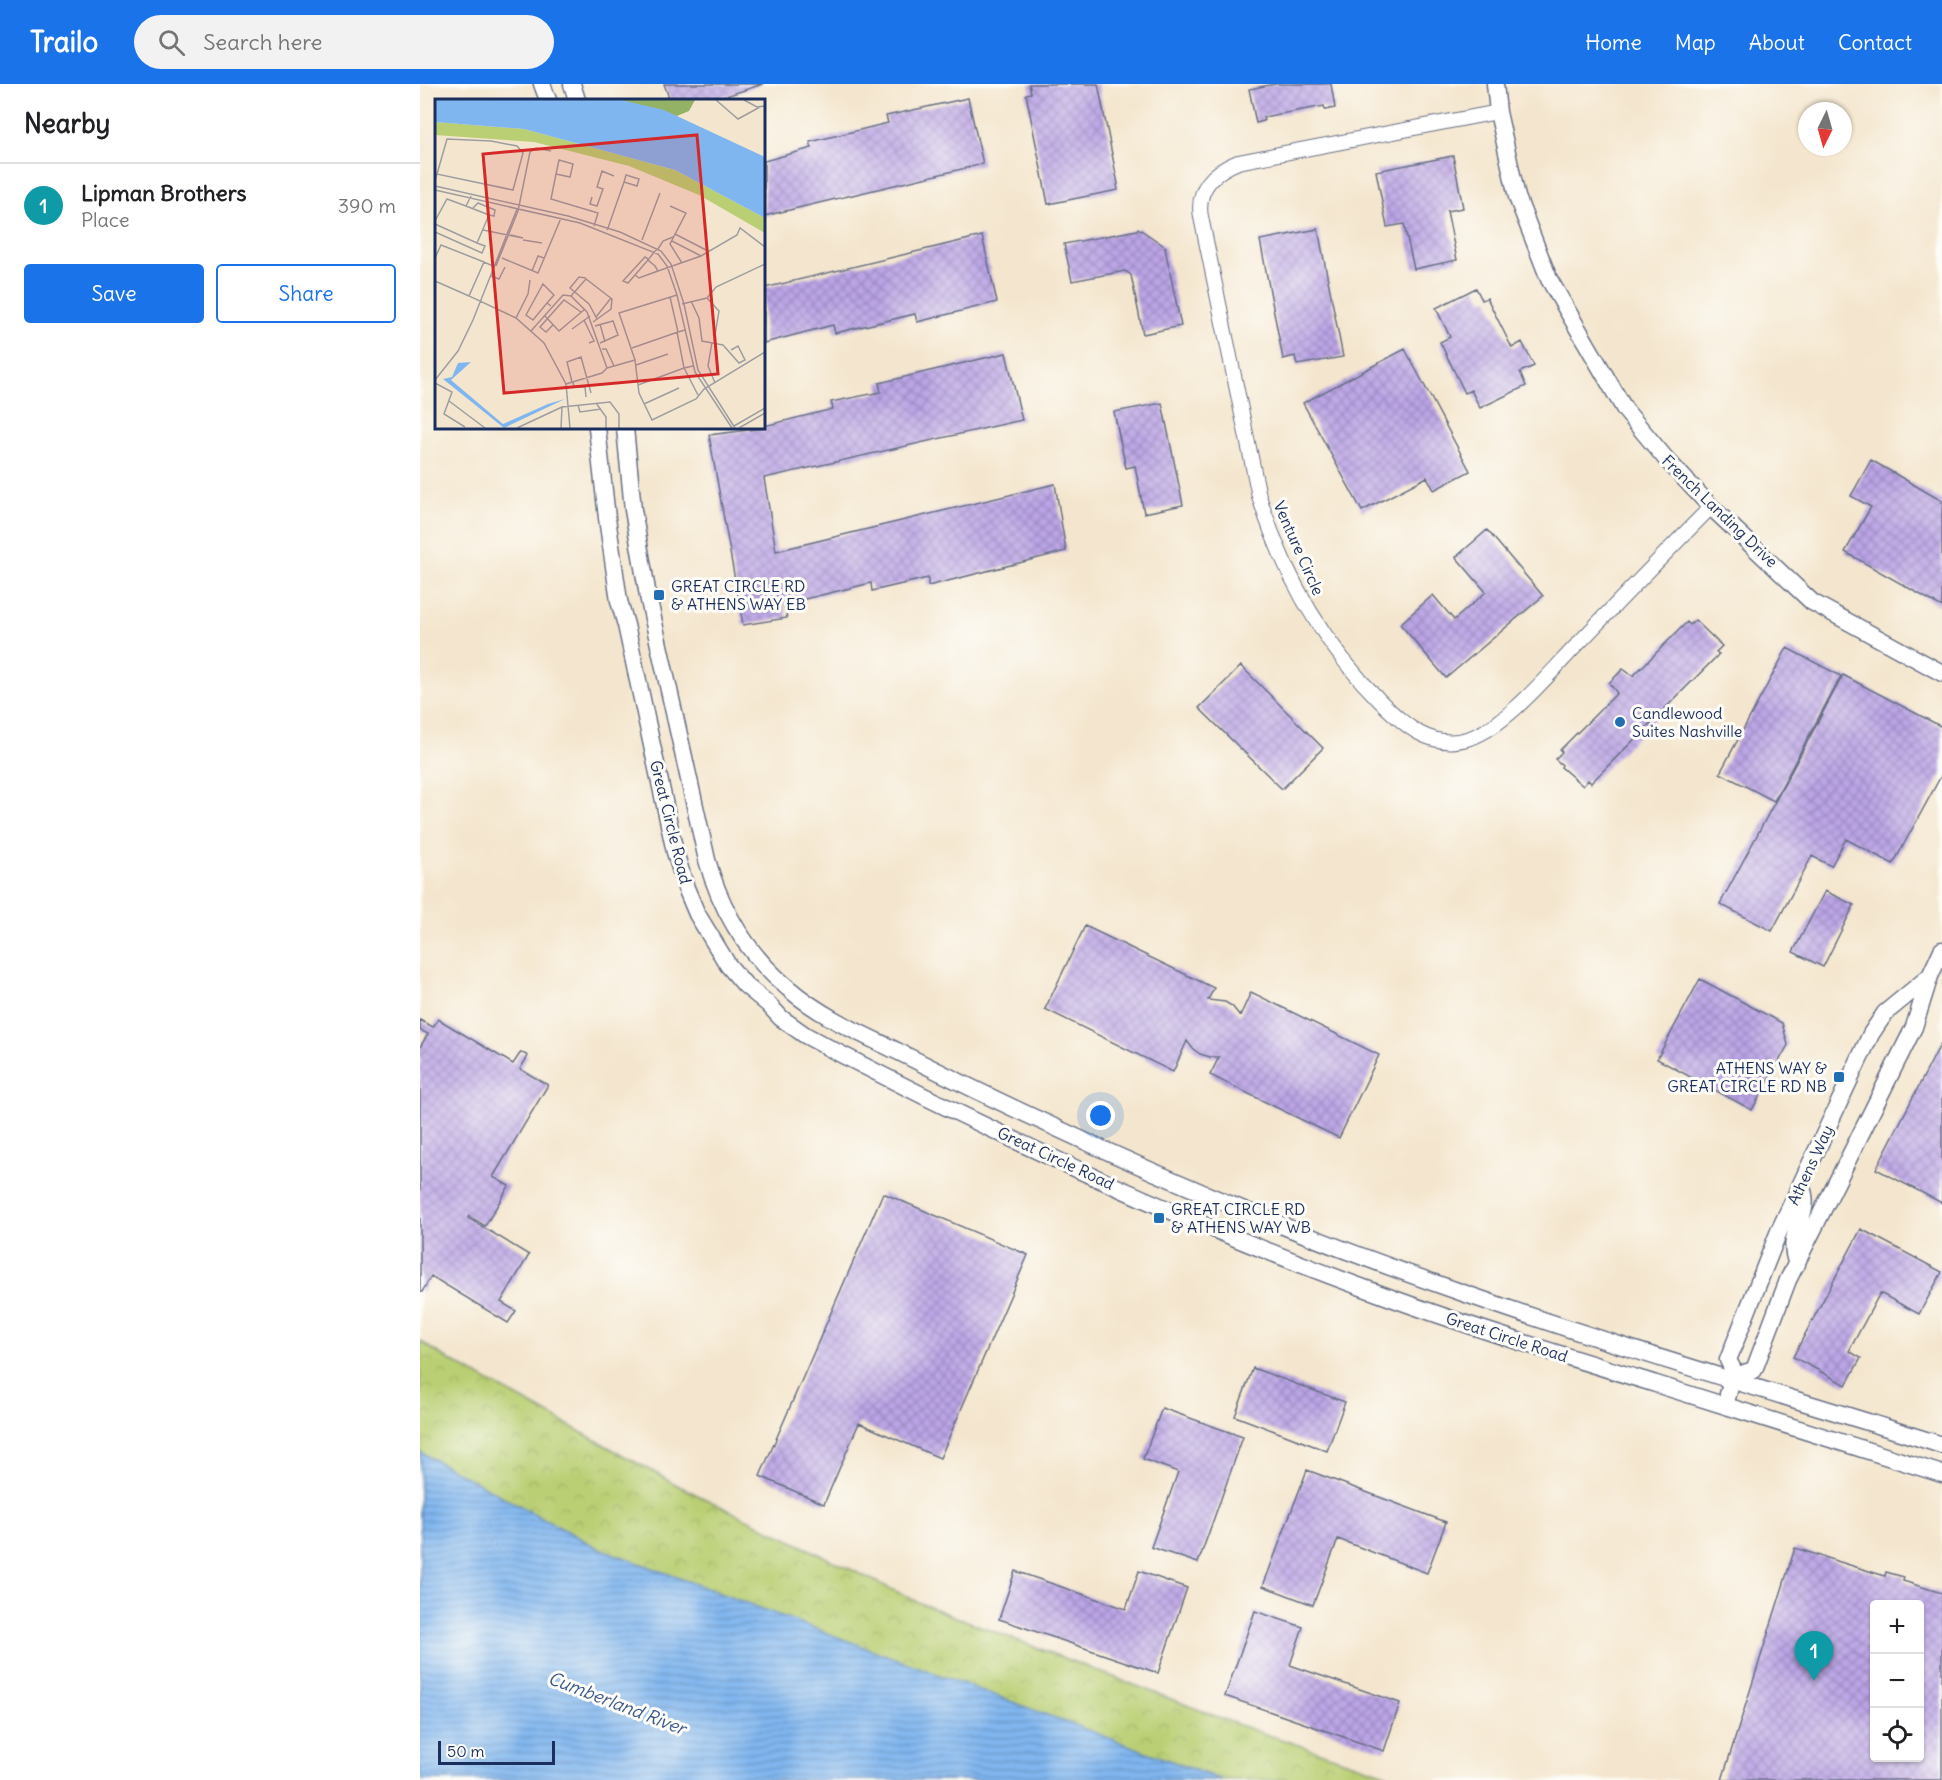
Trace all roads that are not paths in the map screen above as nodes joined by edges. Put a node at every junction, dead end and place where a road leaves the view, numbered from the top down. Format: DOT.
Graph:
graph roads {
  1 [pos="542,84"];
  2 [pos="572,84"];
  3 [pos="1495,84"];
  4 [pos="548,99"];
  5 [pos="577,99"];
  6 [pos="1497,112"];
  7 [pos="597,429"];
  8 [pos="624,429"];
  9 [pos="1710,507"];
  10 [pos="1942,673"];
  11 [pos="1942,950"];
  12 [pos="1930,975"];
  13 [pos="1801,1185"];
  14 [pos="1797,1264"];
  15 [pos="1735,1377"];
  16 [pos="1725,1406"];
  17 [pos="1942,1445"];
  18 [pos="1942,1474"];
  1 -- 4 [label="street"];
  2 -- 5 [label="street"];
  3 -- 6 [label="street, French Landing Drive"];
  6 -- 9 [label="street, French Landing Drive"];
  6 -- 9 [label="street, Venture Circle"];
  7 -- 16 [label="street, Great Circle Road"];
  8 -- 15 [label="street, Great Circle Road"];
  9 -- 10 [label="street, French Landing Drive"];
  11 -- 12 [label="street, Athens Way"];
  12 -- 13 [label="street, Athens Way"];
  12 -- 14 [label="street, Athens Way"];
  13 -- 14 [label="street"];
  13 -- 15 [label="street, Athens Way"];
  14 -- 15 [label="street, Athens Way"];
  15 -- 16 [label="street, Athens Way"];
  15 -- 17 [label="street, Great Circle Road"];
  16 -- 18 [label="street, Great Circle Road"];
}
